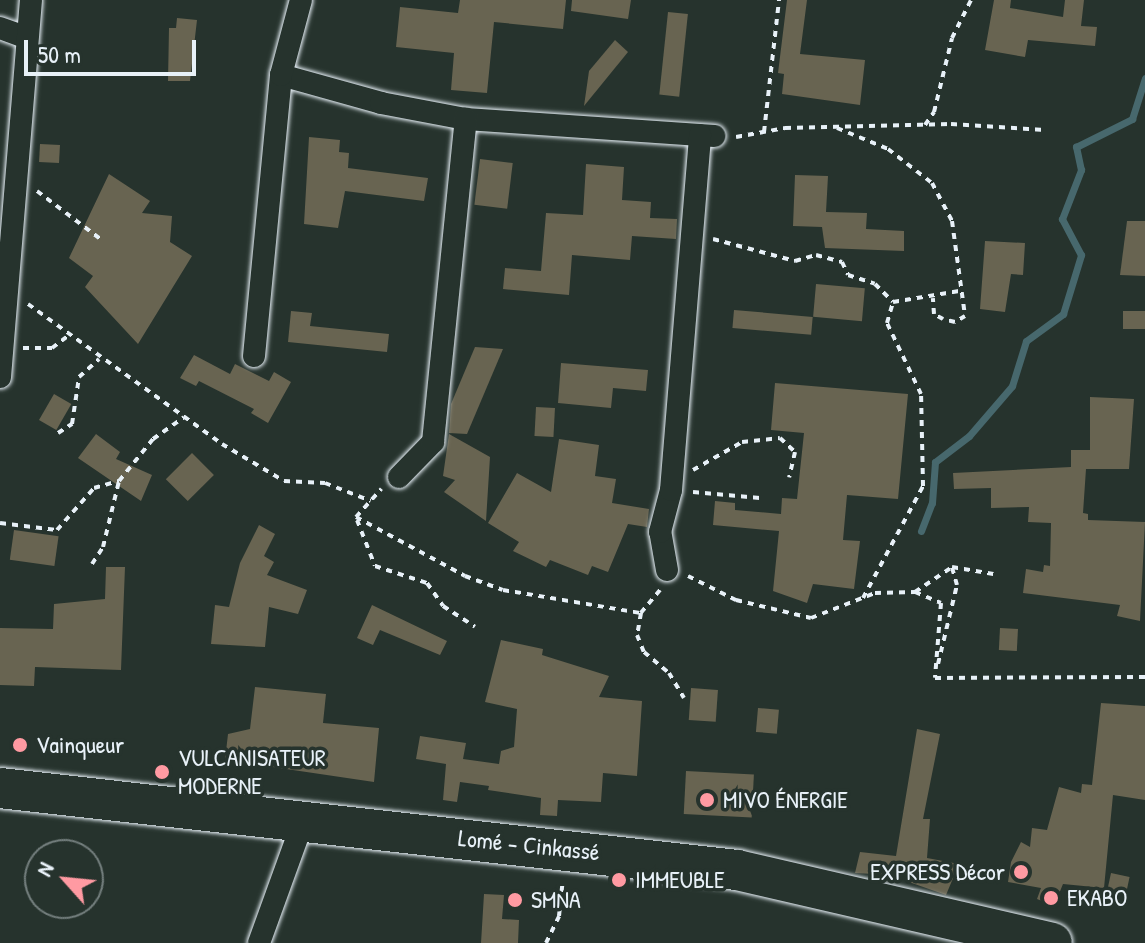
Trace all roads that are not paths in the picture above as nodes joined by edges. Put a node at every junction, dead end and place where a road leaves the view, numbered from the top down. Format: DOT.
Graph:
graph roads {
  1 [pos="31,0"];
  2 [pos="301,0"];
  3 [pos="0,28"];
  4 [pos="27,38"];
  5 [pos="281,75"];
  6 [pos="466,119"];
  7 [pos="254,356"];
  8 [pos="0,377"];
  9 [pos="399,477"];
  10 [pos="667,570"];
  11 [pos="0,788"];
  12 [pos="304,819"];
  13 [pos="259,943"];
  14 [pos="1052,943"];
  1 -- 4 [label="street"];
  2 -- 5 [label="street"];
  3 -- 4 [label="street"];
  4 -- 8 [label="street"];
  5 -- 6 [label="street"];
  5 -- 7 [label="street"];
  6 -- 9 [label="street"];
  6 -- 10 [label="street"];
  11 -- 12 [label="highway, Lomé - Cinkassé"];
  12 -- 13 [label="street"];
  12 -- 14 [label="highway, Lomé - Cinkassé"];
}
